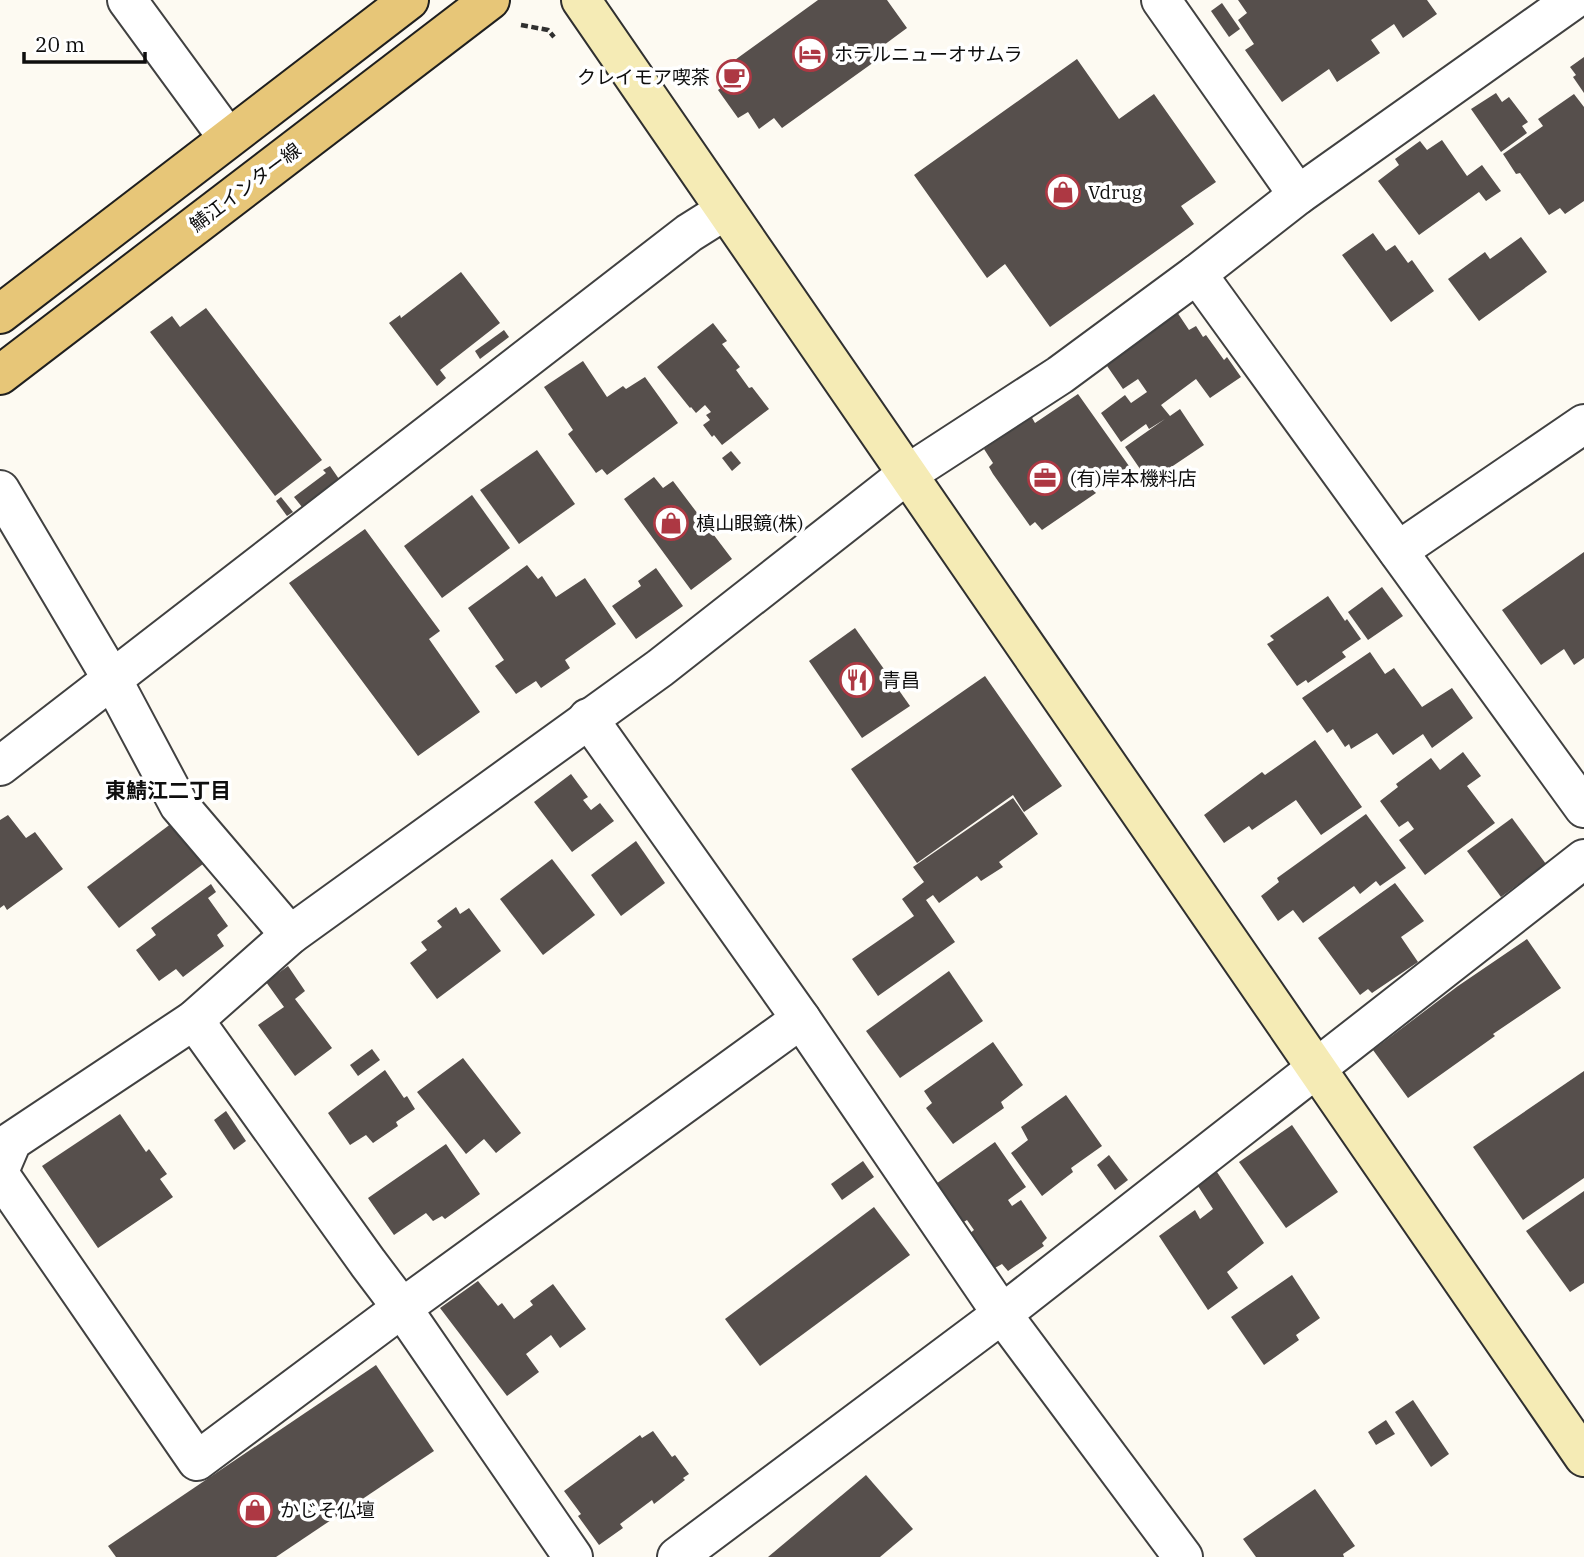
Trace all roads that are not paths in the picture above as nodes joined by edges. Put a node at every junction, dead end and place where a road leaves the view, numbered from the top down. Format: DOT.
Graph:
graph roads {
  1 [pos="127,0"];
  2 [pos="409,0"];
  3 [pos="580,0"];
  4 [pos="1161,0"];
  5 [pos="1573,0"];
  6 [pos="503,12"];
  7 [pos="228,138"];
  8 [pos="1298,195"];
  9 [pos="724,211"];
  10 [pos="1198,274"];
  11 [pos="0,314"];
  12 [pos="0,375"];
  13 [pos="1584,424"];
  14 [pos="906,475"];
  15 [pos="0,490"];
  16 [pos="1398,551"];
  17 [pos="112,679"];
  18 [pos="588,718"];
  19 [pos="0,766"];
  20 [pos="1584,808"];
  21 [pos="1584,859"];
  22 [pos="290,935"];
  23 [pos="801,1019"];
  24 [pos="194,1020"];
  25 [pos="1317,1067"];
  26 [pos="3,1153"];
  27 [pos="402,1308"];
  28 [pos="1002,1314"];
  29 [pos="1584,1457"];
  30 [pos="573,1557"];
  31 [pos="677,1557"];
  32 [pos="1183,1557"];
  1 -- 7 [label="street"];
  2 -- 7 [label="main road"];
  3 -- 9 [label="street"];
  4 -- 8 [label="street"];
  5 -- 8 [label="street"];
  6 -- 12 [label="main road, 鯖江インター線"];
  7 -- 11 [label="main road"];
  8 -- 10 [label="street"];
  9 -- 14 [label="street"];
  9 -- 17 [label="street"];
  10 -- 14 [label="street"];
  10 -- 16 [label="street"];
  13 -- 16 [label="street"];
  14 -- 18 [label="street"];
  14 -- 25 [label="street"];
  15 -- 17 [label="street"];
  16 -- 20 [label="street"];
  17 -- 19 [label="street"];
  17 -- 22 [label="street"];
  18 -- 22 [label="street"];
  18 -- 23 [label="street"];
  21 -- 25 [label="street"];
  22 -- 24 [label="street"];
  23 -- 27 [label="street"];
  23 -- 28 [label="street"];
  24 -- 26 [label="street"];
  24 -- 27 [label="street"];
  25 -- 28 [label="street"];
  25 -- 29 [label="street"];
  26 -- 27 [label="street"];
  27 -- 30 [label="street"];
  28 -- 31 [label="street"];
  28 -- 32 [label="street"];
}
